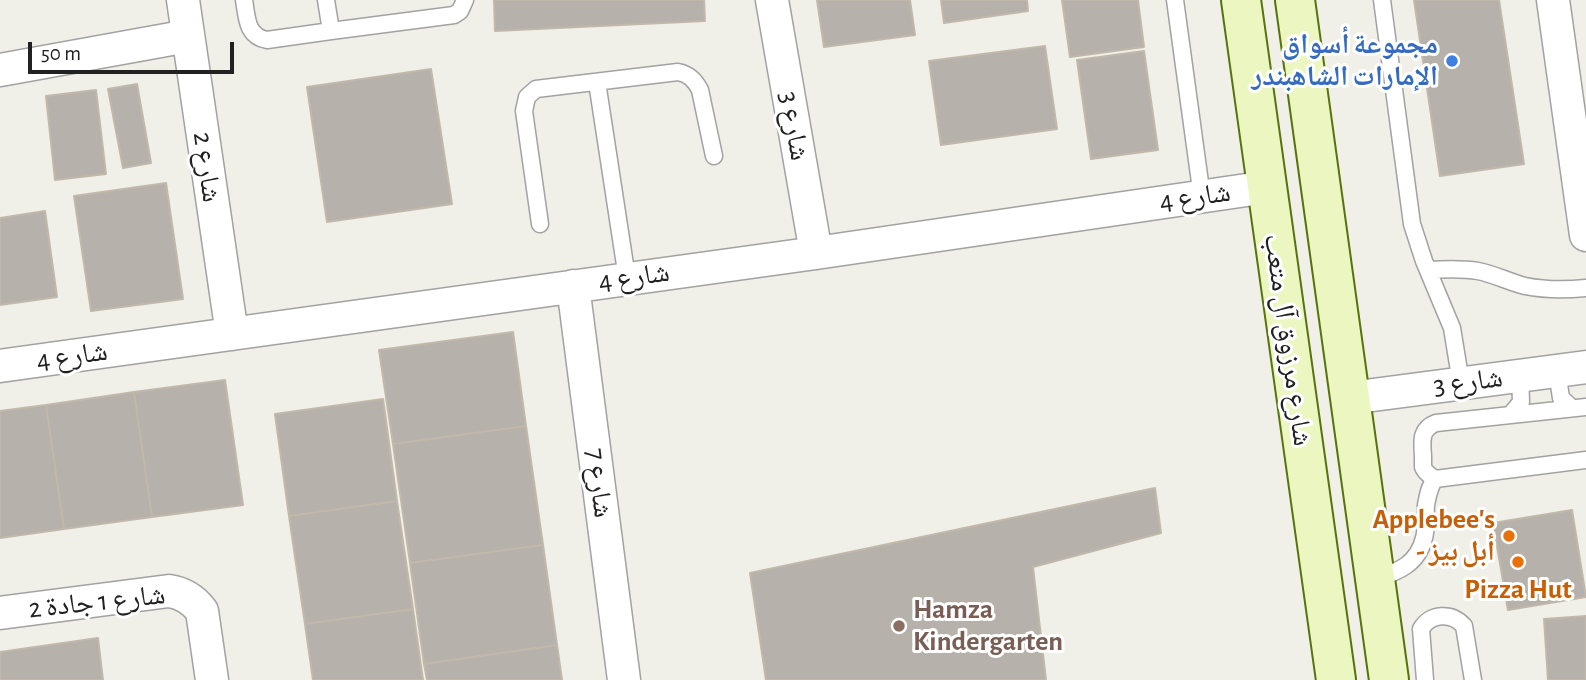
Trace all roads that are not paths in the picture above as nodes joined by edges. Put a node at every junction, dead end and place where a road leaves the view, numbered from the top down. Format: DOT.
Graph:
graph roads {
  1 [pos="183,0"];
  2 [pos="244,0"];
  3 [pos="326,0"];
  4 [pos="465,0"];
  5 [pos="772,0"];
  6 [pos="1175,0"];
  7 [pos="1382,0"];
  8 [pos="1553,0"];
  9 [pos="1298,5"];
  10 [pos="1242,8"];
  11 [pos="331,31"];
  12 [pos="188,36"];
  13 [pos="0,70"];
  14 [pos="597,82"];
  15 [pos="1308,100"];
  16 [pos="1256,105"];
  17 [pos="714,156"];
  18 [pos="1580,157"];
  19 [pos="1267,187"];
  20 [pos="1202,197"];
  21 [pos="540,224"];
  22 [pos="1586,232"];
  23 [pos="816,253"];
  24 [pos="1428,270"];
  25 [pos="627,278"];
  26 [pos="573,286"];
  27 [pos="1586,288"];
  28 [pos="232,334"];
  29 [pos="0,366"];
  30 [pos="1572,369"];
  31 [pos="1520,375"];
  32 [pos="1461,383"];
  33 [pos="1350,398"];
  34 [pos="1579,407"];
  35 [pos="1511,414"];
  36 [pos="1586,460"];
  37 [pos="1435,479"];
  38 [pos="1375,579"];
  39 [pos="0,613"];
  40 [pos="212,680"];
  41 [pos="624,680"];
  42 [pos="1336,680"];
  43 [pos="1389,680"];
  44 [pos="1425,680"];
  45 [pos="1473,680"];
  1 -- 12 [label="street, شارع 2"];
  2 -- 11 [label="lane"];
  3 -- 11 [label="lane"];
  4 -- 11 [label="lane"];
  5 -- 23 [label="street, شارع 3"];
  6 -- 20 [label="lane"];
  7 -- 24 [label="lane"];
  8 -- 18 [label="street"];
  9 -- 10 [label="main road"];
  9 -- 15 [label="main road, شارع مرزوق آل متعب"];
  10 -- 16 [label="main road, شارع مرزوق آل متعب"];
  12 -- 13 [label="street"];
  12 -- 28 [label="street, شارع 2"];
  14 -- 17 [label="lane"];
  14 -- 21 [label="lane"];
  14 -- 25 [label="lane"];
  15 -- 16 [label="main road"];
  15 -- 33 [label="main road, شارع مرزوق آل متعب"];
  16 -- 19 [label="main road, شارع مرزوق آل متعب"];
  18 -- 22 [label="street"];
  19 -- 20 [label="street, شارع 4"];
  19 -- 42 [label="main road, شارع مرزوق آل متعب"];
  20 -- 23 [label="street, شارع 4"];
  23 -- 25 [label="street, شارع 4"];
  24 -- 27 [label="lane"];
  24 -- 32 [label="lane"];
  25 -- 26 [label="street, شارع 4"];
  26 -- 28 [label="street, شارع 4"];
  26 -- 41 [label="street, شارع 7"];
  28 -- 29 [label="street, شارع 4"];
  30 -- 31 [label="street, شارع 3"];
  30 -- 34 [label="lane"];
  31 -- 32 [label="street, شارع 3"];
  31 -- 35 [label="lane"];
  32 -- 33 [label="street, شارع 3"];
  33 -- 38 [label="main road, شارع مرزوق آل متعب"];
  34 -- 35 [label="lane"];
  35 -- 37 [label="lane"];
  36 -- 37 [label="lane"];
  37 -- 38 [label="lane"];
  38 -- 43 [label="main road, شارع مرزوق آل متعب"];
  39 -- 40 [label="street, شارع 1 جادة 2"];
  44 -- 45 [label="lane"];
}
